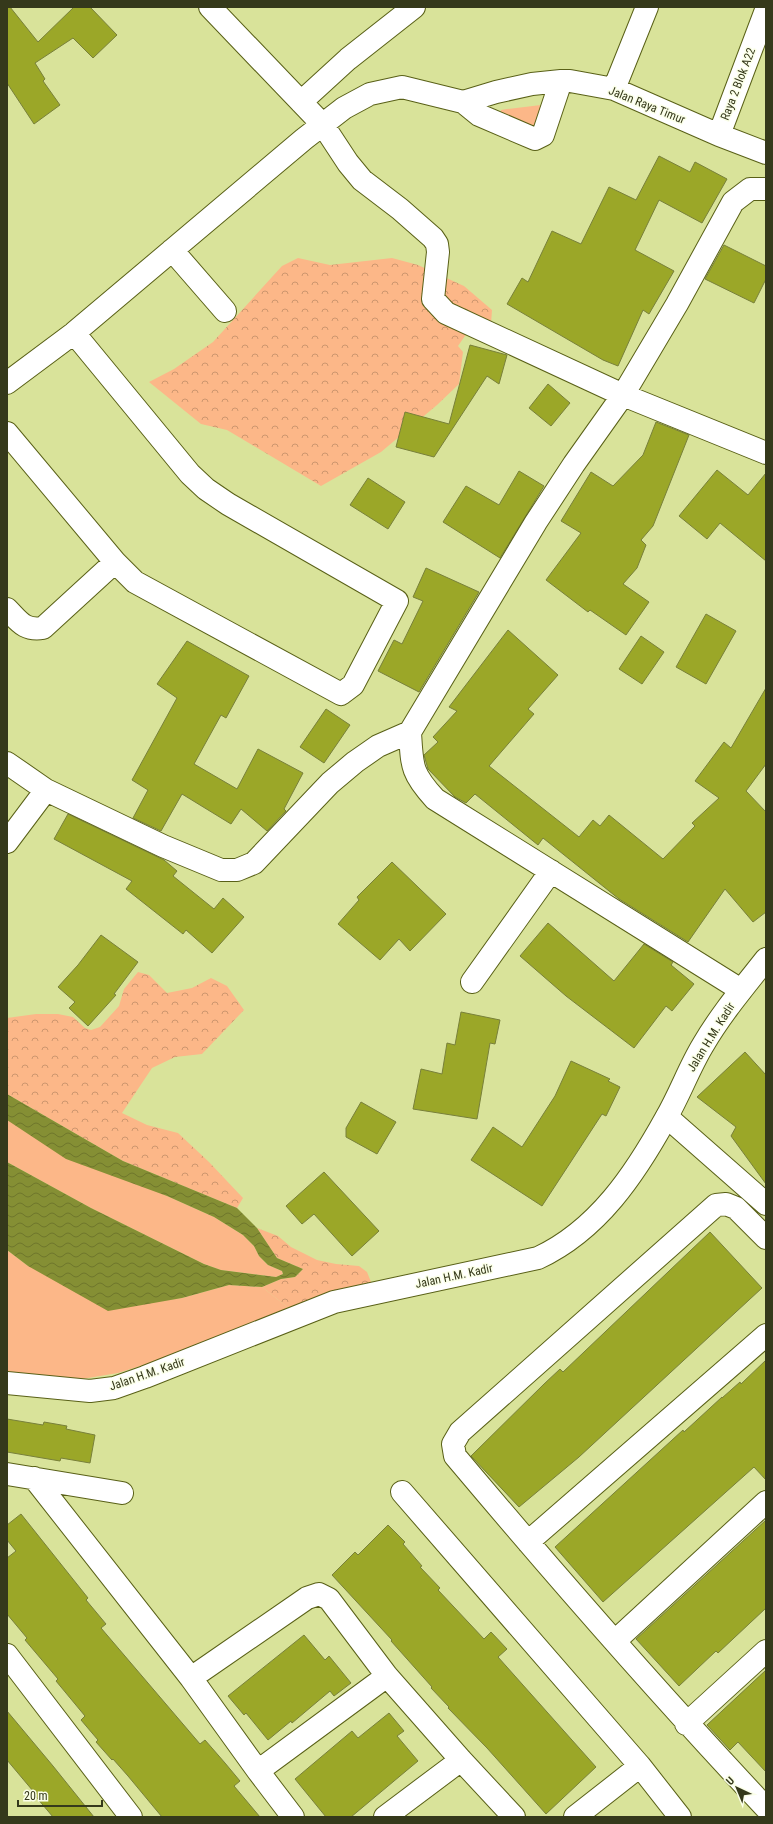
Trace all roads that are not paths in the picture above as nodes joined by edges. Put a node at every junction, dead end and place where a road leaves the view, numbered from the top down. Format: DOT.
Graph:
graph roads {
  1 [pos="210,7"];
  2 [pos="414,7"];
  3 [pos="647,7"];
  4 [pos="766,10"];
  5 [pos="561,81"];
  6 [pos="614,88"];
  7 [pos="301,102"];
  8 [pos="463,102"];
  9 [pos="323,125"];
  10 [pos="719,135"];
  11 [pos="766,153"];
  12 [pos="766,189"];
  13 [pos="172,250"];
  14 [pos="225,311"];
  15 [pos="74,333"];
  16 [pos="7,383"];
  17 [pos="622,395"];
  18 [pos="7,433"];
  19 [pos="766,453"];
  20 [pos="115,562"];
  21 [pos="7,609"];
  22 [pos="410,732"];
  23 [pos="7,762"];
  24 [pos="46,790"];
  25 [pos="7,842"];
  26 [pos="551,871"];
  27 [pos="766,959"];
  28 [pos="472,982"];
  29 [pos="741,990"];
  30 [pos="667,1117"];
  31 [pos="766,1204"];
  32 [pos="766,1238"];
  33 [pos="766,1335"];
  34 [pos="7,1383"];
  35 [pos="7,1474"];
  36 [pos="34,1478"];
  37 [pos="402,1492"];
  38 [pos="122,1493"];
  39 [pos="766,1502"];
  40 [pos="528,1542"];
  41 [pos="615,1641"];
  42 [pos="766,1651"];
  43 [pos="7,1655"];
  44 [pos="387,1676"];
  45 [pos="191,1678"];
  46 [pos="686,1724"];
  47 [pos="461,1760"];
  48 [pos="640,1766"];
  49 [pos="258,1771"];
  50 [pos="766,1808"];
  51 [pos="131,1817"];
  52 [pos="293,1817"];
  53 [pos="385,1817"];
  54 [pos="514,1817"];
  55 [pos="575,1817"];
  56 [pos="680,1817"];
  1 -- 7 [label="street"];
  2 -- 7 [label="street"];
  3 -- 6 [label="street"];
  4 -- 10 [label="street, Raya 2 Blok A22"];
  5 -- 6 [label="street, Jalan Raya Timur"];
  5 -- 8 [label="street, Jalan Raya Timur"];
  5 -- 8 [label="street"];
  6 -- 10 [label="street, Jalan Raya Timur"];
  7 -- 9 [label="street"];
  8 -- 9 [label="street, Jalan Raya Timur"];
  9 -- 13 [label="street, Jalan Raya Timur"];
  9 -- 17 [label="street"];
  10 -- 11 [label="street, Jalan Raya Timur"];
  12 -- 17 [label="street"];
  13 -- 14 [label="street"];
  13 -- 15 [label="street, Jalan Raya Timur"];
  15 -- 16 [label="street, Jalan Raya Timur"];
  15 -- 20 [label="street"];
  17 -- 19 [label="street"];
  17 -- 22 [label="street"];
  18 -- 20 [label="street"];
  20 -- 21 [label="street"];
  22 -- 24 [label="street"];
  22 -- 26 [label="street"];
  23 -- 24 [label="street"];
  24 -- 25 [label="street"];
  26 -- 28 [label="street"];
  26 -- 29 [label="street"];
  27 -- 29 [label="street, Jalan H.M. Kadir"];
  29 -- 30 [label="street, Jalan H.M. Kadir"];
  30 -- 31 [label="street"];
  30 -- 34 [label="street, Jalan H.M. Kadir"];
  32 -- 40 [label="street"];
  33 -- 40 [label="street"];
  35 -- 36 [label="street"];
  36 -- 38 [label="street"];
  36 -- 45 [label="street"];
  37 -- 48 [label="street"];
  39 -- 41 [label="street"];
  40 -- 41 [label="street"];
  41 -- 46 [label="street"];
  42 -- 46 [label="street"];
  43 -- 51 [label="street"];
  44 -- 45 [label="street"];
  44 -- 47 [label="street"];
  44 -- 49 [label="street"];
  45 -- 49 [label="street"];
  46 -- 50 [label="street"];
  47 -- 53 [label="street"];
  47 -- 54 [label="street"];
  48 -- 55 [label="street"];
  48 -- 56 [label="street"];
  49 -- 52 [label="street"];
}
